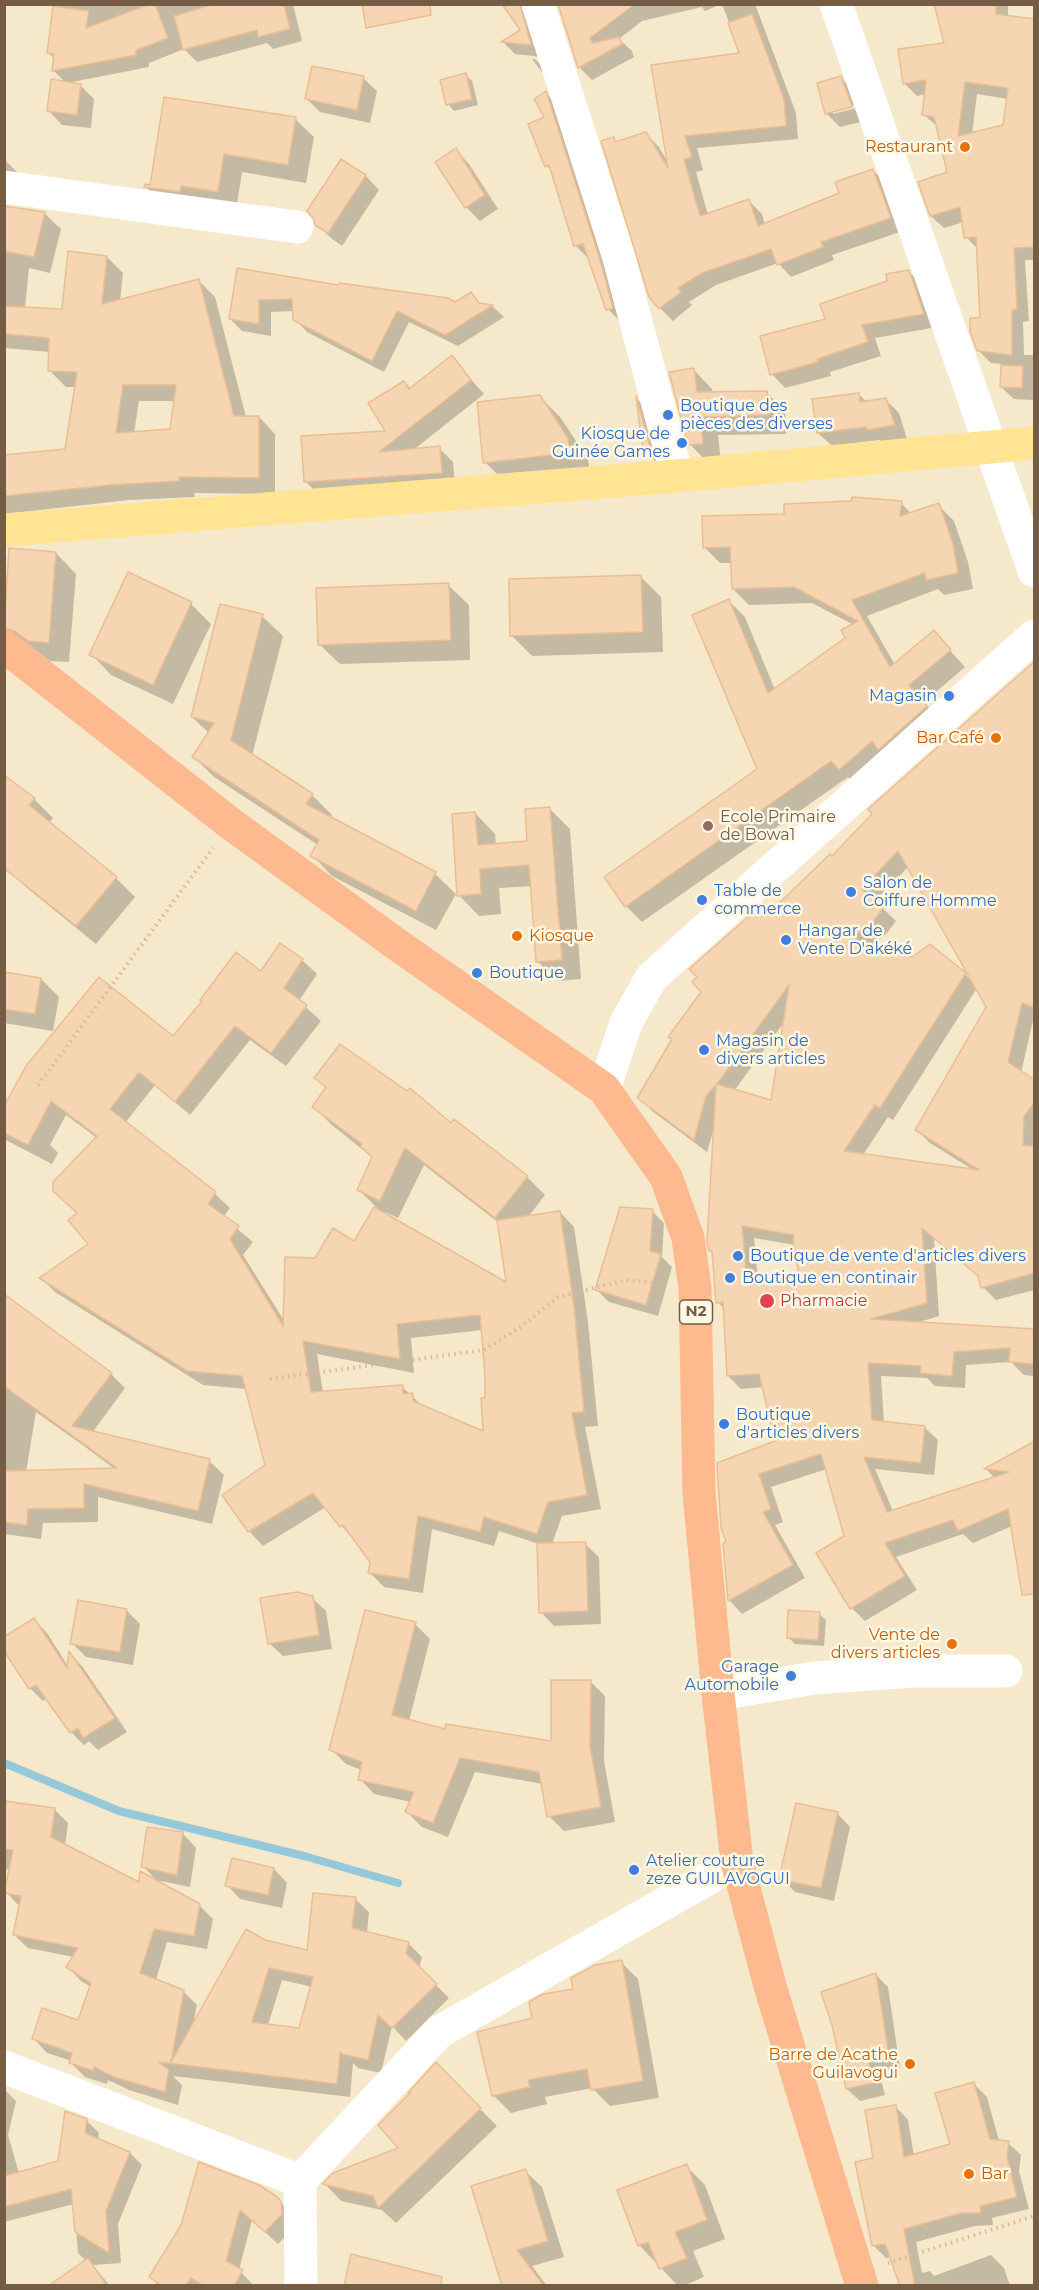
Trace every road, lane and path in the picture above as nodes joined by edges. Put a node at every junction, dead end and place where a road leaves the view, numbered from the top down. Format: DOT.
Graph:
graph roads {
  1 [pos="538,4"];
  2 [pos="836,4"];
  3 [pos="4,187"];
  4 [pos="297,226"];
  5 [pos="1035,443"];
  6 [pos="992,448"];
  7 [pos="677,476"];
  8 [pos="4,530"];
  9 [pos="1035,571"];
  10 [pos="1035,636"];
  11 [pos="4,646"];
  12 [pos="231,824"];
  13 [pos="38,1085"];
  14 [pos="604,1089"];
  15 [pos="695,1288"];
  16 [pos="270,1379"];
  17 [pos="1006,1671"];
  18 [pos="718,1694"];
  19 [pos="737,1862"];
  20 [pos="4,2067"];
  21 [pos="300,2181"];
  22 [pos="1035,2216"];
  23 [pos="860,2279"];
  24 [pos="301,2286"];
  1 -- 7 [label="street"];
  2 -- 6 [label="street"];
  3 -- 4 [label="street"];
  5 -- 6 [label="main road"];
  6 -- 7 [label="main road"];
  6 -- 9 [label="street"];
  7 -- 8 [label="main road"];
  10 -- 14 [label="street"];
  11 -- 12 [label="highway, N2"];
  12 -- 13 [label="path"];
  12 -- 14 [label="highway, N2"];
  14 -- 15 [label="highway, N2"];
  15 -- 16 [label="path"];
  15 -- 18 [label="highway, N2"];
  17 -- 18 [label="street"];
  18 -- 19 [label="highway, N2"];
  19 -- 21 [label="street"];
  19 -- 23 [label="highway, N2"];
  20 -- 21 [label="street"];
  21 -- 24 [label="street"];
  22 -- 23 [label="path"];
}
